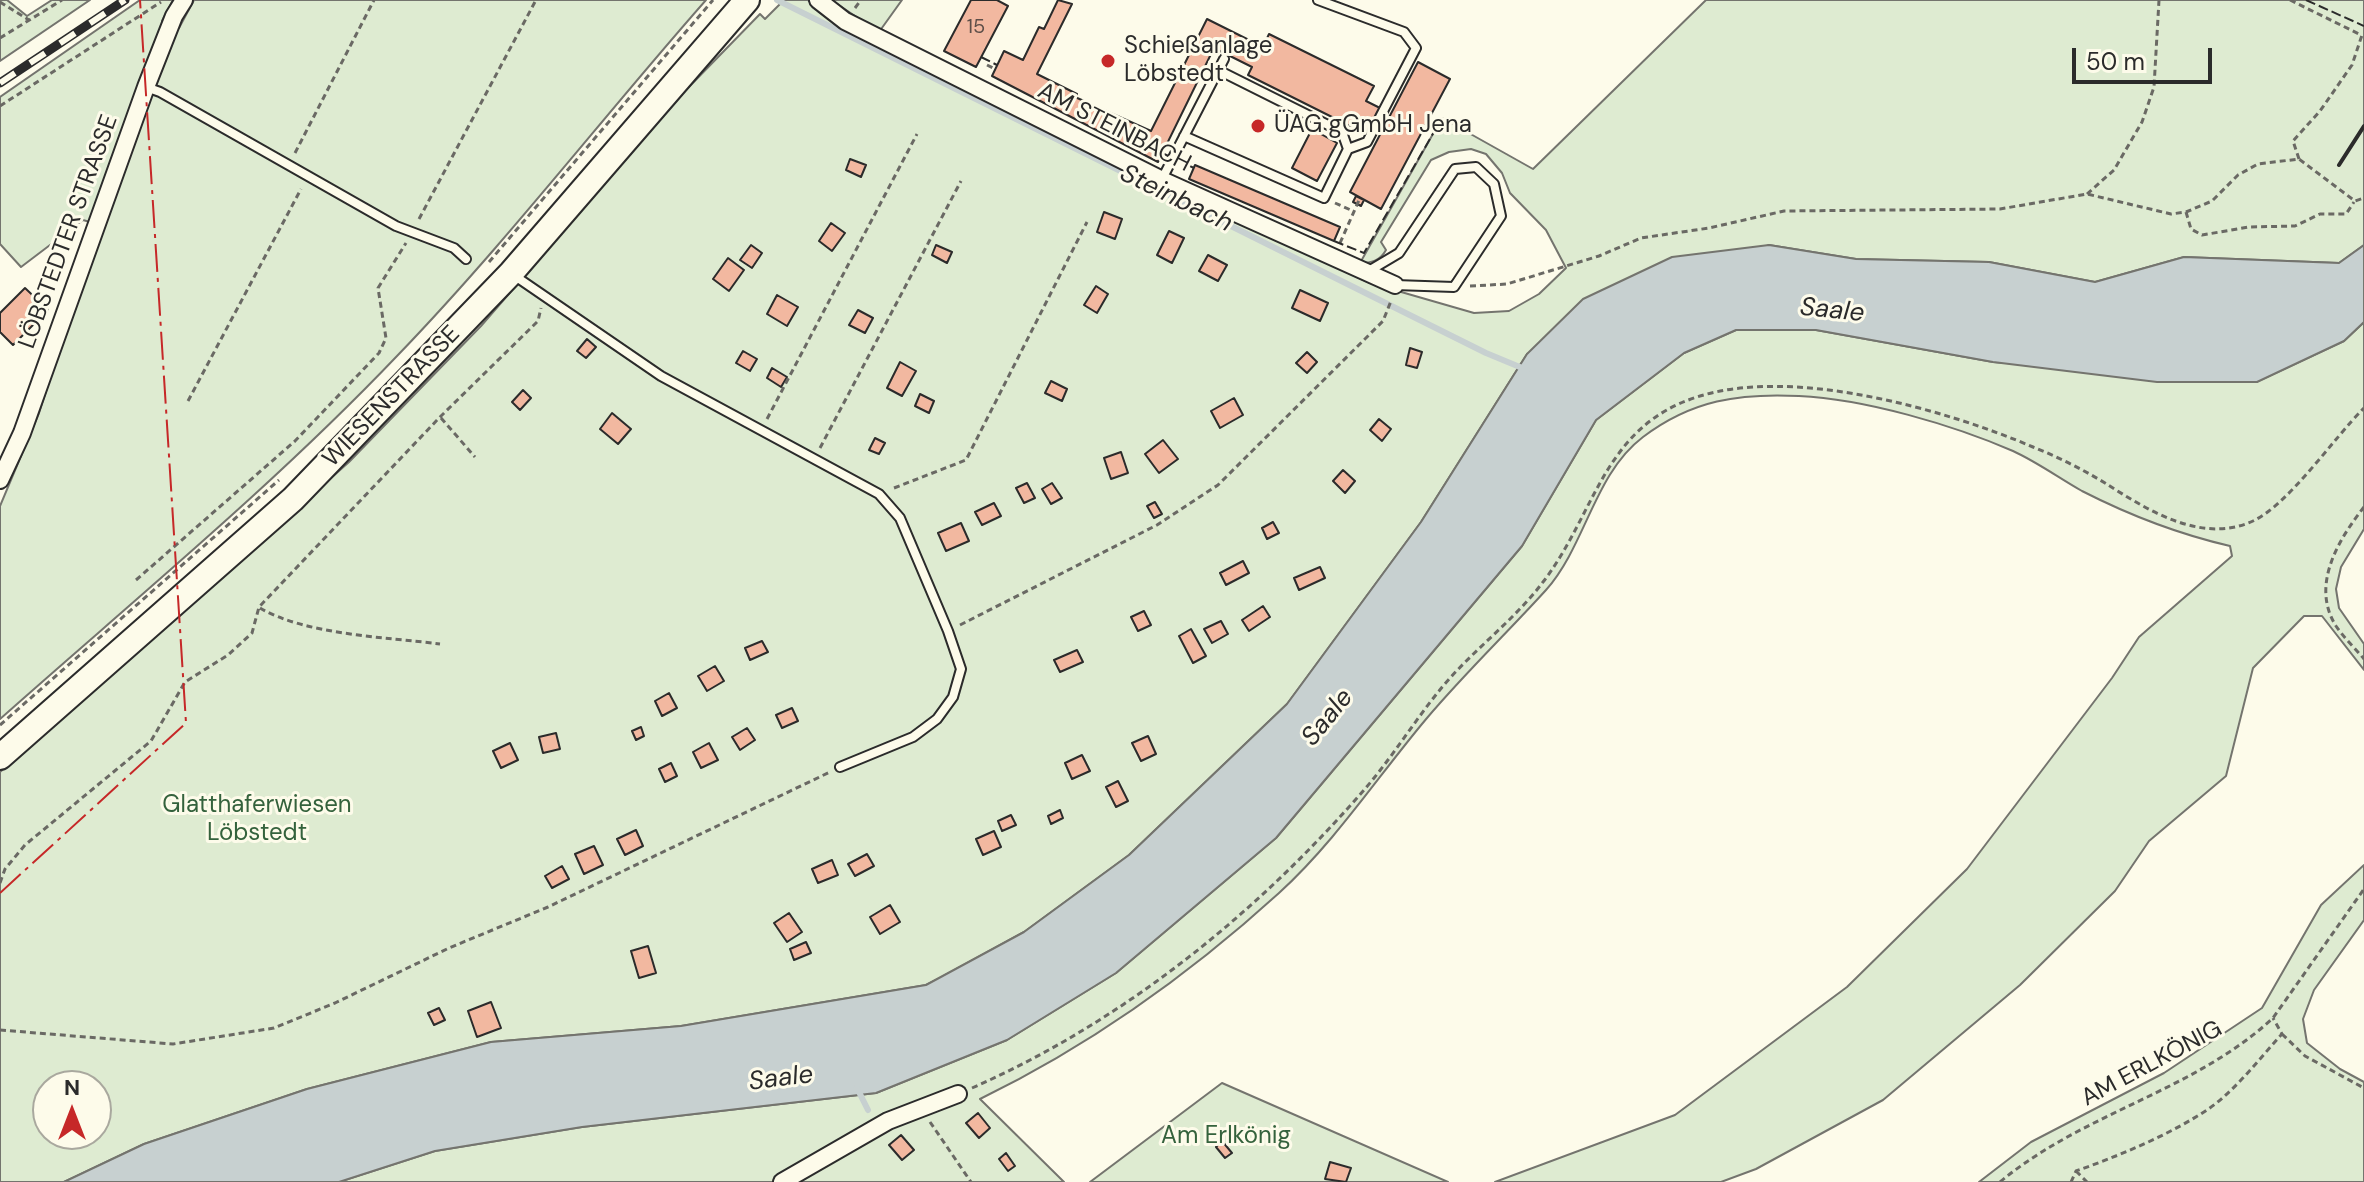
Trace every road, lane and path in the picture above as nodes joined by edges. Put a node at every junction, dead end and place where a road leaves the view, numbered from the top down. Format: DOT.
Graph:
graph roads {
  1 [pos="62,0"];
  2 [pos="165,0"];
  3 [pos="184,0"];
  4 [pos="374,0"];
  5 [pos="536,0"];
  6 [pos="713,0"];
  7 [pos="818,0"];
  8 [pos="1318,0"];
  9 [pos="2159,0"];
  10 [pos="2290,0"];
  11 [pos="0,2"];
  12 [pos="746,2"];
  13 [pos="29,20"];
  14 [pos="2363,36"];
  15 [pos="0,38"];
  16 [pos="1224,59"];
  17 [pos="987,65"];
  18 [pos="995,69"];
  19 [pos="1218,70"];
  20 [pos="146,87"];
  21 [pos="0,106"];
  22 [pos="917,134"];
  23 [pos="1184,136"];
  24 [pos="1348,149"];
  25 [pos="2299,159"];
  26 [pos="288,164"];
  27 [pos="308,175"];
  28 [pos="1162,180"];
  29 [pos="961,181"];
  30 [pos="2087,194"];
  31 [pos="1324,198"];
  32 [pos="1360,198"];
  33 [pos="2364,198"];
  34 [pos="2355,201"];
  35 [pos="1354,211"];
  36 [pos="2186,212"];
  37 [pos="1087,222"];
  38 [pos="412,233"];
  39 [pos="1333,257"];
  40 [pos="466,259"];
  41 [pos="486,267"];
  42 [pos="1367,272"];
  43 [pos="511,273"];
  44 [pos="1454,287"];
  45 [pos="1394,291"];
  46 [pos="543,297"];
  47 [pos="188,401"];
  48 [pos="2364,408"];
  49 [pos="440,417"];
  50 [pos="762,429"];
  51 [pos="475,457"];
  52 [pos="815,458"];
  53 [pos="284,476"];
  54 [pos="0,480"];
  55 [pos="879,494"];
  56 [pos="2364,507"];
  57 [pos="136,580"];
  58 [pos="259,607"];
  59 [pos="948,631"];
  60 [pos="440,644"];
  61 [pos="2364,659"];
  62 [pos="0,725"];
  63 [pos="0,757"];
  64 [pos="840,767"];
  65 [pos="0,883"];
  66 [pos="2364,889"];
  67 [pos="2273,1018"];
  68 [pos="1,1028"];
  69 [pos="2282,1034"];
  70 [pos="2364,1088"];
  71 [pos="958,1094"];
  72 [pos="921,1109"];
  73 [pos="2076,1171"];
  74 [pos="782,1182"];
  75 [pos="971,1182"];
  76 [pos="2000,1182"];
  77 [pos="2071,1182"];
  78 [pos="2087,1182"];
  1 -- 13 [label="path"];
  2 -- 21 [label="path"];
  3 -- 20 [label="street, LÖBSTEDTER STRASSE"];
  4 -- 26 [label="path"];
  5 -- 38 [label="path"];
  6 -- 41 [label="path"];
  7 -- 28 [label="street, AM STEINBACH"];
  8 -- 24 [label="lane"];
  9 -- 30 [label="path"];
  10 -- 14 [label="path"];
  11 -- 13 [label="path"];
  12 -- 43 [label="street, WIESENSTRASSE"];
  13 -- 15 [label="path"];
  14 -- 25 [label="path"];
  16 -- 19 [label="lane"];
  17 -- 18 [label="path"];
  19 -- 23 [label="lane"];
  19 -- 24 [label="lane"];
  20 -- 26 [label="lane"];
  20 -- 54 [label="street, LÖBSTEDTER STRASSE"];
  22 -- 50 [label="path"];
  23 -- 28 [label="lane"];
  23 -- 31 [label="lane"];
  24 -- 31 [label="lane"];
  25 -- 34 [label="path"];
  25 -- 36 [label="path"];
  26 -- 27 [label="lane"];
  27 -- 38 [label="lane"];
  27 -- 47 [label="path"];
  28 -- 39 [label="street, AM STEINBACH"];
  29 -- 52 [label="path"];
  30 -- 36 [label="path"];
  30 -- 44 [label="path"];
  31 -- 35 [label="path"];
  32 -- 35 [label="path"];
  33 -- 34 [label="path"];
  34 -- 36 [label="path"];
  35 -- 39 [label="path"];
  37 -- 55 [label="path"];
  38 -- 40 [label="lane"];
  38 -- 57 [label="path"];
  39 -- 42 [label="street, AM STEINBACH"];
  42 -- 44 [label="lane"];
  42 -- 45 [label="street, AM STEINBACH"];
  43 -- 46 [label="lane"];
  43 -- 63 [label="street, WIESENSTRASSE"];
  44 -- 45 [label="lane"];
  45 -- 59 [label="path"];
  46 -- 49 [label="path"];
  46 -- 50 [label="lane"];
  48 -- 71 [label="path"];
  49 -- 51 [label="path"];
  49 -- 58 [label="path"];
  50 -- 52 [label="lane"];
  52 -- 55 [label="lane"];
  53 -- 62 [label="path"];
  55 -- 59 [label="lane"];
  56 -- 61 [label="path"];
  58 -- 60 [label="path"];
  58 -- 65 [label="path"];
  59 -- 64 [label="lane"];
  64 -- 68 [label="path"];
  66 -- 67 [label="path, AM ERLKÖNIG"];
  67 -- 69 [label="path"];
  67 -- 76 [label="path, AM ERLKÖNIG"];
  69 -- 70 [label="path"];
  69 -- 73 [label="path"];
  71 -- 72 [label="street"];
  72 -- 74 [label="street"];
  72 -- 75 [label="path"];
  73 -- 77 [label="path"];
  73 -- 78 [label="path"];
}
